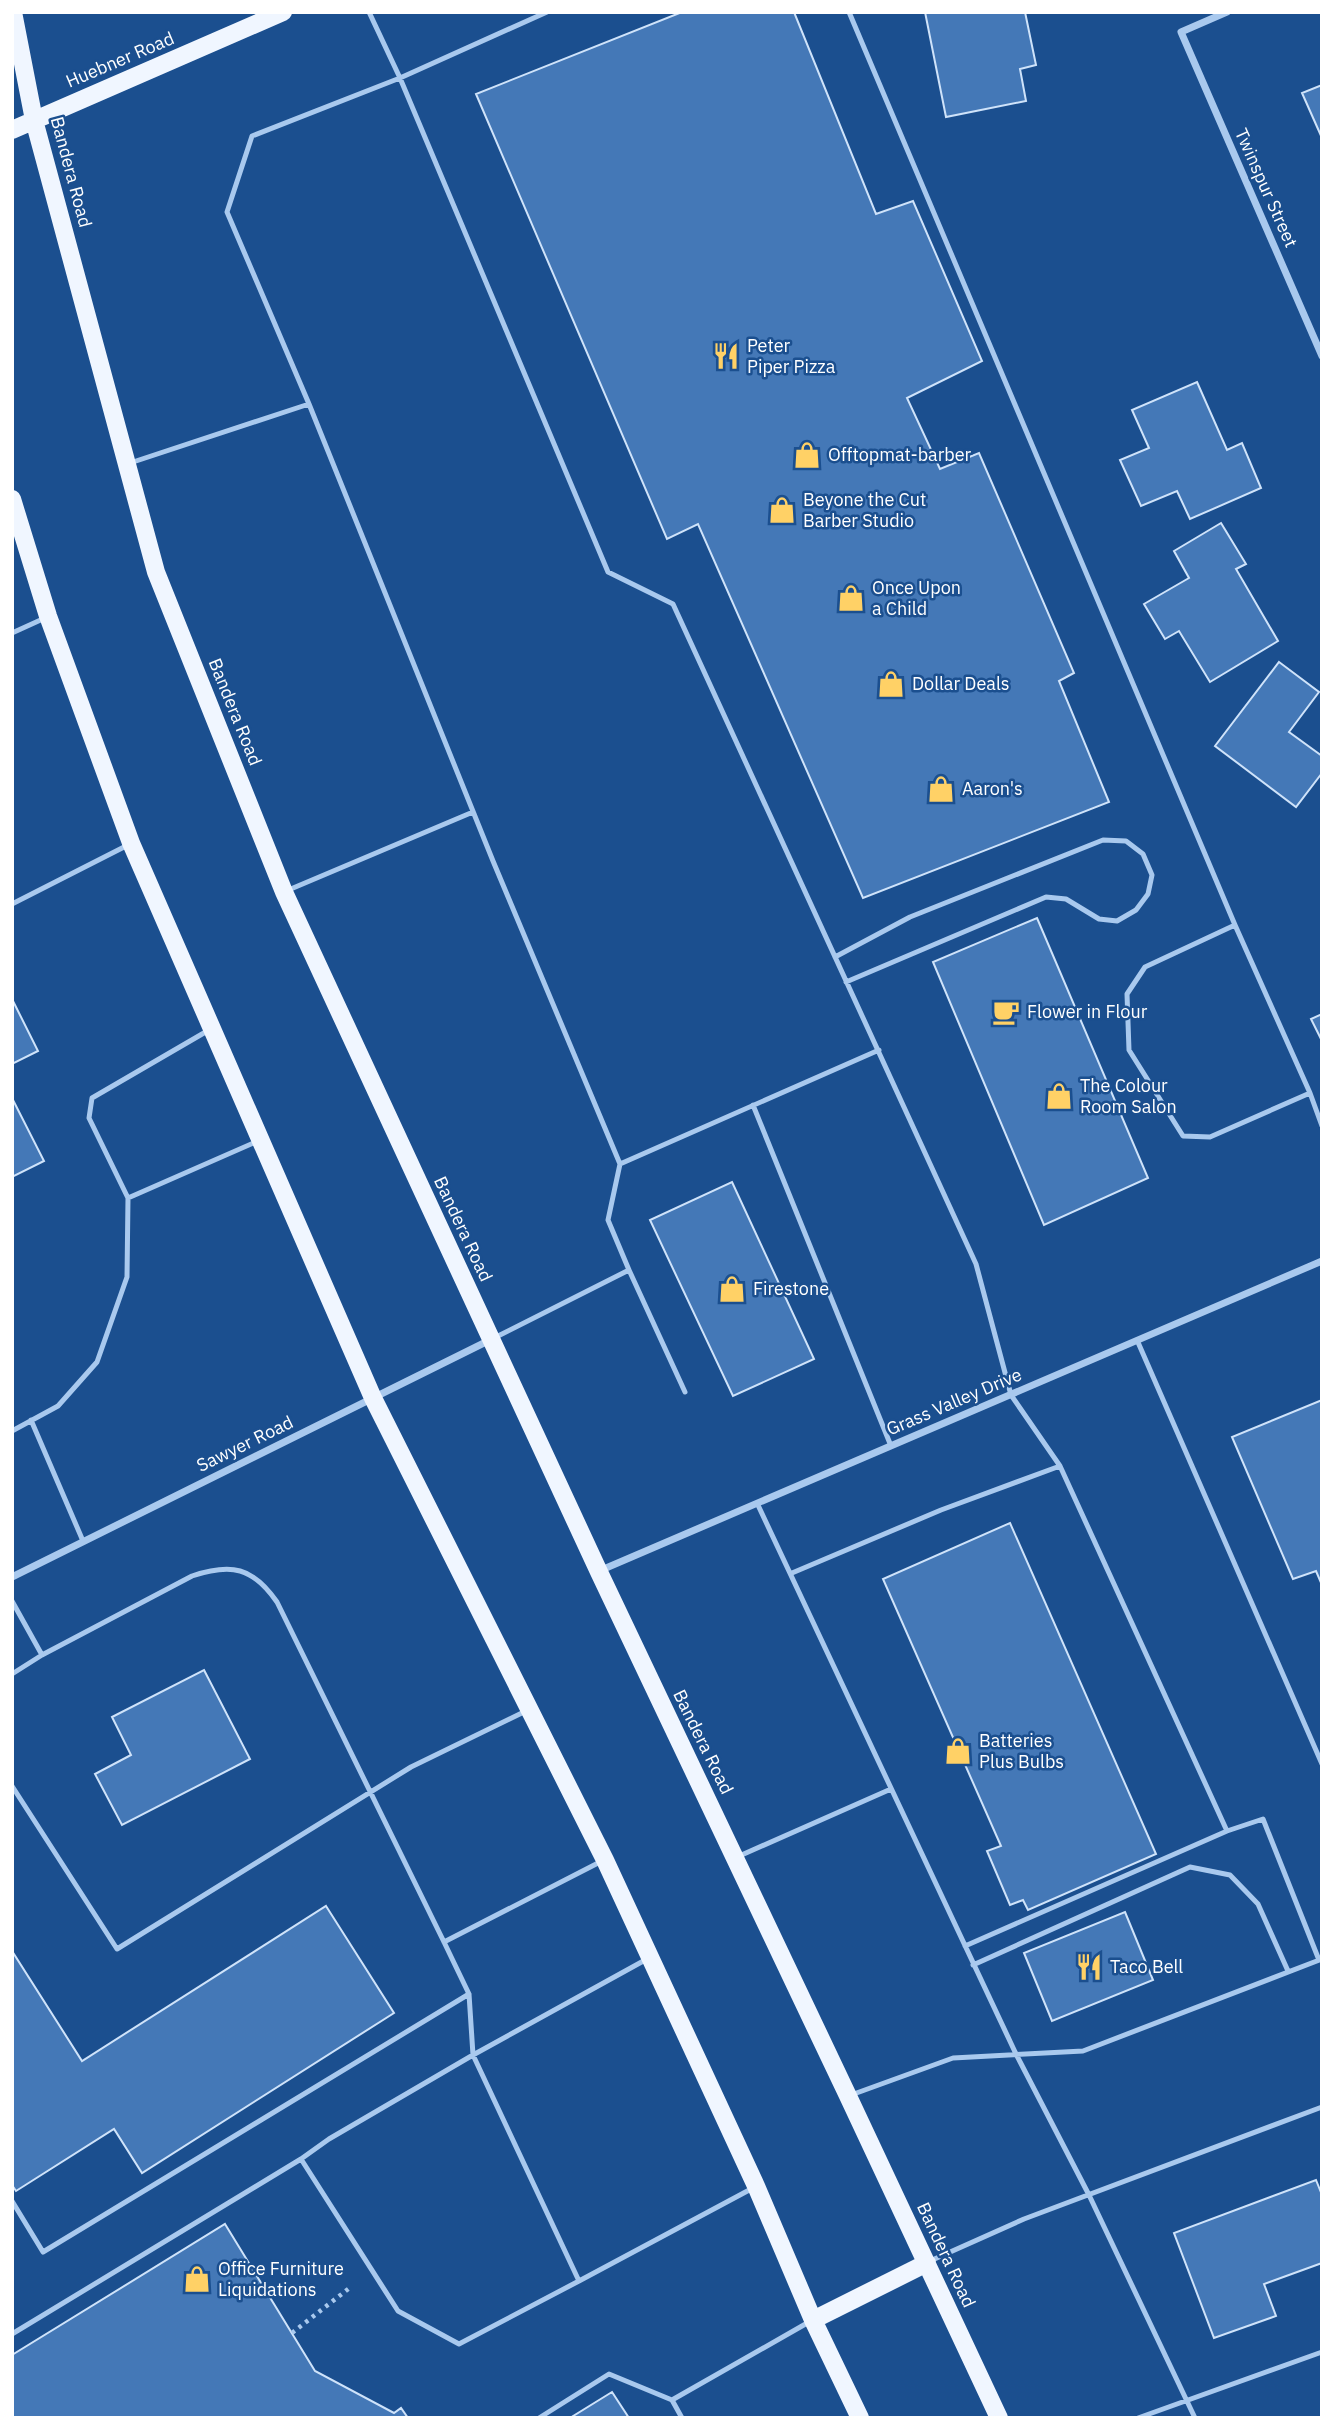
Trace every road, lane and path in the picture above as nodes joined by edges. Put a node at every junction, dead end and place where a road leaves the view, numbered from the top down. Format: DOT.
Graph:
graph roads {
  1 [pos="13,12"];
  2 [pos="284,12"];
  3 [pos="369,12"];
  4 [pos="547,12"];
  5 [pos="849,12"];
  6 [pos="1227,12"];
  7 [pos="400,78"];
  8 [pos="34,120"];
  9 [pos="12,130"];
  10 [pos="1322,356"];
  11 [pos="309,404"];
  12 [pos="127,464"];
  13 [pos="12,499"];
  14 [pos="48,616"];
  15 [pos="12,633"];
  16 [pos="473,812"];
  17 [pos="131,843"];
  18 [pos="284,891"];
  19 [pos="12,904"];
  20 [pos="1235,925"];
  21 [pos="835,957"];
  22 [pos="846,982"];
  23 [pos="212,1029"];
  24 [pos="879,1050"];
  25 [pos="1310,1093"];
  26 [pos="753,1105"];
  27 [pos="1322,1126"];
  28 [pos="261,1140"];
  29 [pos="620,1164"];
  30 [pos="128,1198"];
  31 [pos="1322,1261"];
  32 [pos="629,1270"];
  33 [pos="491,1340"];
  34 [pos="1137,1340"];
  35 [pos="685,1392"];
  36 [pos="1011,1395"];
  37 [pos="373,1398"];
  38 [pos="31,1420"];
  39 [pos="12,1431"];
  40 [pos="891,1446"];
  41 [pos="1060,1466"];
  42 [pos="757,1503"];
  43 [pos="83,1541"];
  44 [pos="598,1572"];
  45 [pos="792,1573"];
  46 [pos="12,1577"];
  47 [pos="12,1601"];
  48 [pos="42,1656"];
  49 [pos="12,1674"];
  50 [pos="530,1709"];
  51 [pos="1322,1764"];
  52 [pos="12,1786"];
  53 [pos="891,1789"];
  54 [pos="370,1794"];
  55 [pos="1227,1831"];
  56 [pos="735,1858"];
  57 [pos="605,1860"];
  58 [pos="444,1942"];
  59 [pos="965,1946"];
  60 [pos="650,1957"];
  61 [pos="1320,1959"];
  62 [pos="974,1965"];
  63 [pos="1288,1971"];
  64 [pos="468,1994"];
  65 [pos="1016,2054"];
  66 [pos="472,2055"];
  67 [pos="848,2096"];
  68 [pos="1322,2107"];
  69 [pos="301,2159"];
  70 [pos="756,2186"];
  71 [pos="1089,2195"];
  72 [pos="12,2202"];
  73 [pos="927,2263"];
  74 [pos="372,2271"];
  75 [pos="579,2281"];
  76 [pos="813,2320"];
  77 [pos="292,2333"];
  78 [pos="12,2334"];
  79 [pos="1322,2352"];
  80 [pos="1187,2399"];
  81 [pos="672,2400"];
  82 [pos="539,2418"];
  83 [pos="682,2418"];
  84 [pos="860,2418"];
  85 [pos="999,2418"];
  86 [pos="1138,2418"];
  87 [pos="1195,2418"];
  1 -- 8 [label="main road, Bandera Road"];
  2 -- 8 [label="main road, Huebner Road"];
  3 -- 7 [label="lane"];
  4 -- 7 [label="lane"];
  5 -- 20 [label="lane"];
  6 -- 10 [label="street, Twinspur Street"];
  7 -- 11 [label="lane"];
  7 -- 21 [label="lane"];
  8 -- 9 [label="main road, Huebner Road"];
  8 -- 12 [label="main road, Bandera Road"];
  11 -- 12 [label="lane"];
  11 -- 16 [label="lane"];
  12 -- 18 [label="main road, Bandera Road"];
  13 -- 14 [label="main road"];
  14 -- 15 [label="lane"];
  14 -- 17 [label="main road"];
  16 -- 18 [label="lane"];
  16 -- 29 [label="lane"];
  17 -- 19 [label="lane"];
  17 -- 23 [label="main road"];
  18 -- 33 [label="main road, Bandera Road"];
  20 -- 25 [label="lane"];
  20 -- 25 [label="lane"];
  21 -- 22 [label="lane"];
  21 -- 22 [label="lane"];
  22 -- 24 [label="lane"];
  23 -- 28 [label="main road"];
  23 -- 30 [label="lane"];
  24 -- 26 [label="lane"];
  24 -- 36 [label="lane"];
  25 -- 27 [label="lane"];
  26 -- 29 [label="lane"];
  26 -- 40 [label="lane"];
  28 -- 30 [label="lane"];
  28 -- 37 [label="main road"];
  29 -- 32 [label="lane"];
  30 -- 38 [label="lane"];
  31 -- 34 [label="street, Grass Valley Drive"];
  32 -- 33 [label="lane"];
  32 -- 35 [label="lane"];
  33 -- 37 [label="street, Sawyer Road"];
  33 -- 44 [label="main road, Bandera Road"];
  34 -- 36 [label="street, Grass Valley Drive"];
  34 -- 51 [label="lane"];
  36 -- 40 [label="street, Grass Valley Drive"];
  36 -- 41 [label="lane"];
  37 -- 43 [label="street, Sawyer Road"];
  37 -- 50 [label="main road"];
  38 -- 39 [label="lane"];
  38 -- 43 [label="lane"];
  40 -- 42 [label="street, Grass Valley Drive"];
  41 -- 45 [label="lane"];
  41 -- 55 [label="lane"];
  42 -- 44 [label="street, Grass Valley Drive"];
  42 -- 45 [label="lane"];
  43 -- 46 [label="street, Sawyer Road"];
  44 -- 56 [label="main road, Bandera Road"];
  45 -- 53 [label="lane"];
  47 -- 48 [label="lane"];
  48 -- 49 [label="lane"];
  48 -- 54 [label="lane"];
  50 -- 54 [label="lane"];
  50 -- 57 [label="main road"];
  52 -- 54 [label="lane"];
  53 -- 56 [label="lane"];
  53 -- 59 [label="lane"];
  54 -- 58 [label="lane"];
  55 -- 59 [label="lane"];
  55 -- 61 [label="lane"];
  56 -- 67 [label="main road, Bandera Road"];
  57 -- 58 [label="lane"];
  57 -- 60 [label="main road"];
  58 -- 64 [label="lane"];
  59 -- 62 [label="lane"];
  60 -- 66 [label="lane"];
  60 -- 70 [label="main road"];
  61 -- 63 [label="lane"];
  62 -- 63 [label="lane"];
  62 -- 65 [label="lane"];
  63 -- 65 [label="lane"];
  64 -- 66 [label="lane"];
  64 -- 72 [label="lane"];
  65 -- 67 [label="lane"];
  65 -- 71 [label="lane"];
  66 -- 69 [label="lane"];
  66 -- 75 [label="lane"];
  67 -- 73 [label="main road, Bandera Road"];
  68 -- 71 [label="lane"];
  69 -- 74 [label="lane"];
  69 -- 78 [label="lane"];
  70 -- 75 [label="lane"];
  70 -- 76 [label="main road"];
  71 -- 73 [label="lane"];
  71 -- 80 [label="lane"];
  73 -- 76 [label="main road"];
  73 -- 85 [label="main road, Bandera Road"];
  74 -- 75 [label="lane"];
  74 -- 77 [label="path"];
  76 -- 81 [label="lane"];
  76 -- 84 [label="main road"];
  79 -- 80 [label="lane"];
  80 -- 86 [label="lane"];
  80 -- 87 [label="lane"];
  81 -- 82 [label="lane"];
  81 -- 83 [label="lane"];
}
